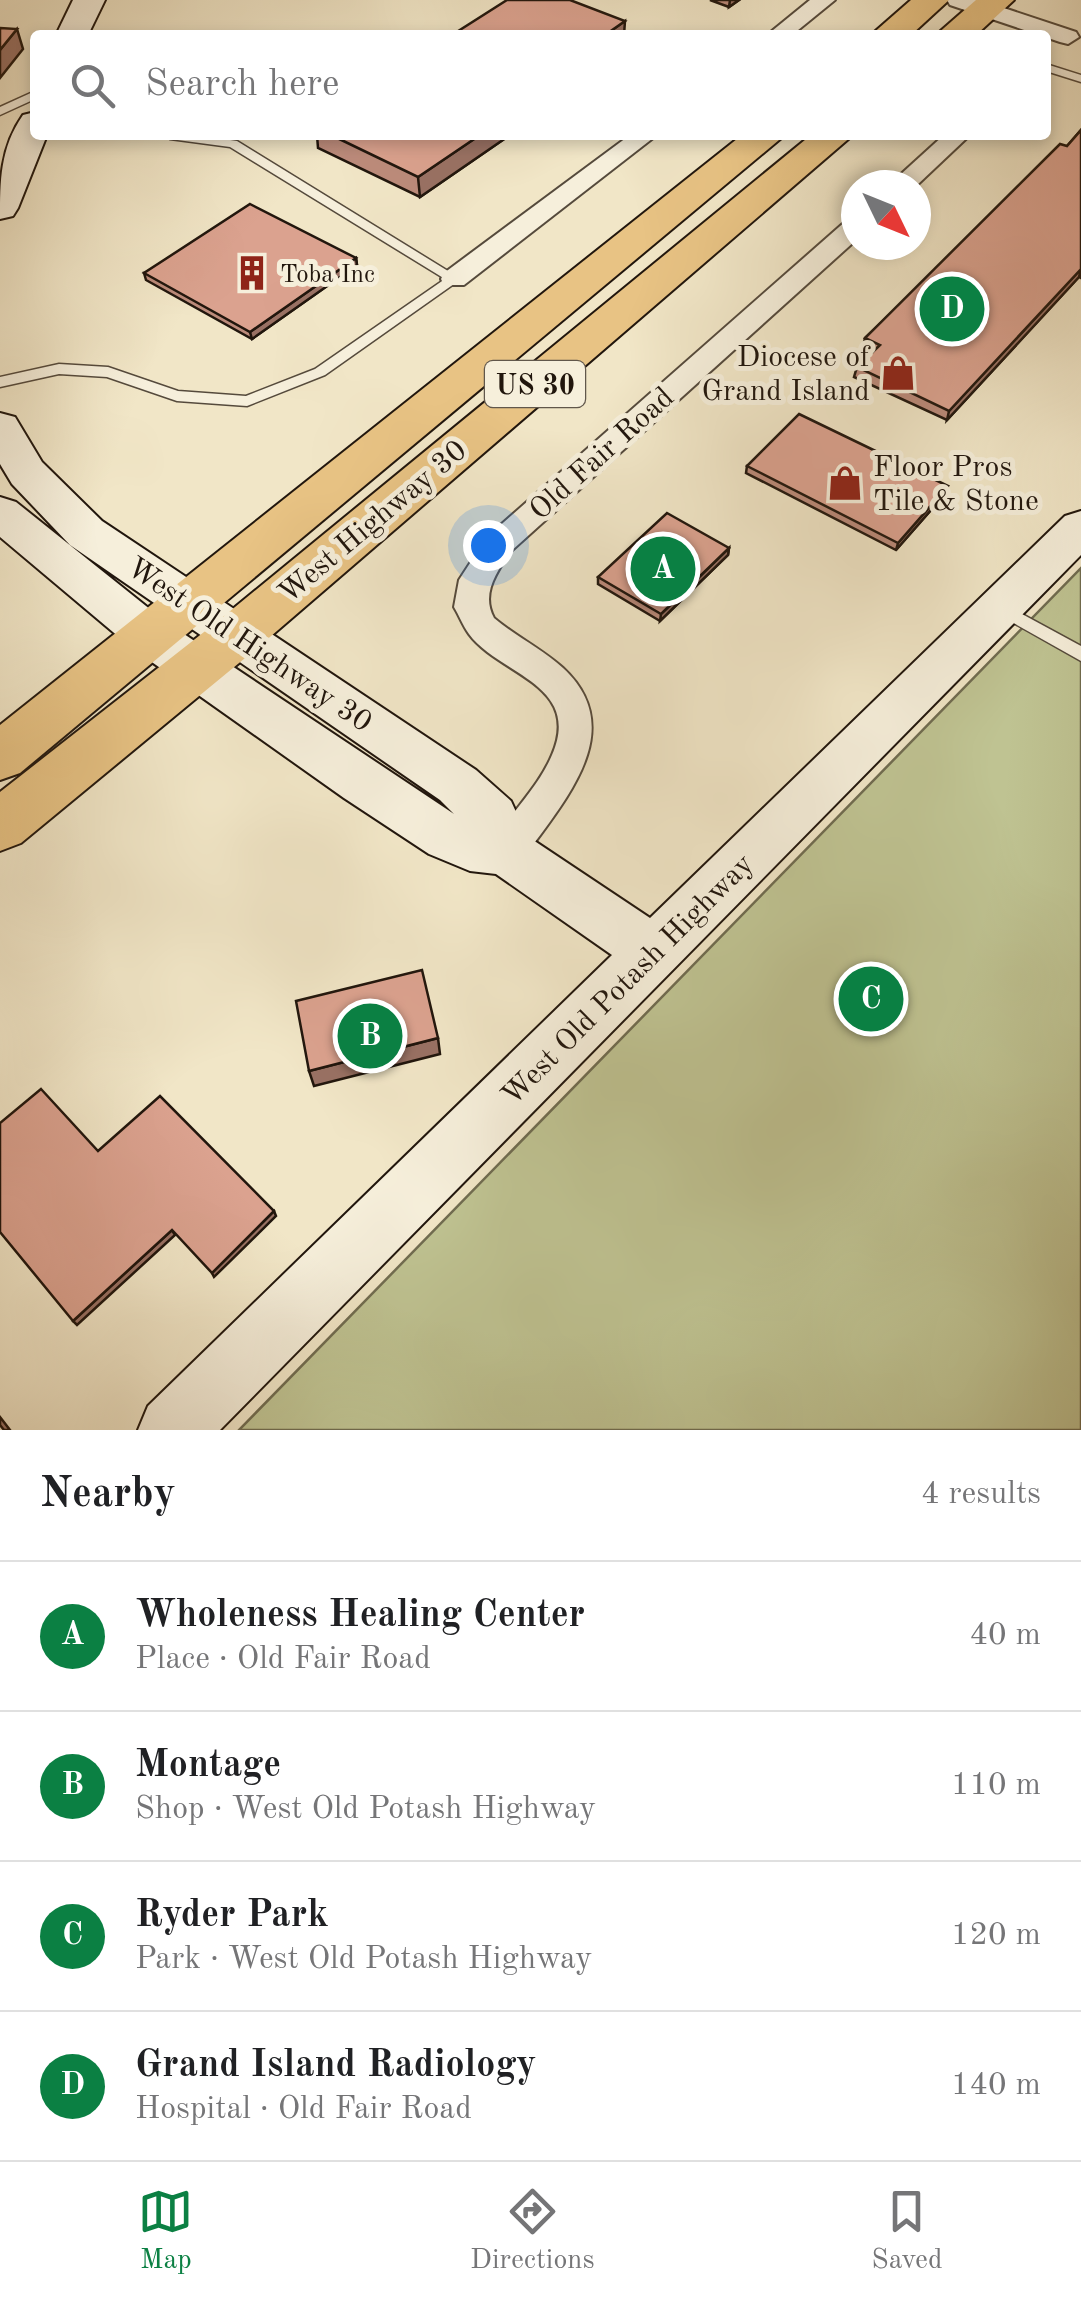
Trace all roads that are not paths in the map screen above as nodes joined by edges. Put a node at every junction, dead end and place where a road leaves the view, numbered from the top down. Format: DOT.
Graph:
graph roads {
  1 [pos="89,0"];
  2 [pos="824,0"];
  3 [pos="932,0"];
  4 [pos="980,3"];
  5 [pos="74,30"];
  6 [pos="785,30"];
  7 [pos="895,30"];
  8 [pos="958,30"];
  9 [pos="1074,31"];
  10 [pos="1051,52"];
  11 [pos="1051,69"];
  12 [pos="1081,79"];
  13 [pos="30,97"];
  14 [pos="0,111"];
  15 [pos="30,134"];
  16 [pos="205,140"];
  17 [pos="638,140"];
  18 [pos="760,140"];
  19 [pos="828,140"];
  20 [pos="952,140"];
  21 [pos="919,170"];
  22 [pos="0,208"];
  23 [pos="841,239"];
  24 [pos="454,279"];
  25 [pos="0,382"];
  26 [pos="0,427"];
  27 [pos="0,513"];
  28 [pos="1081,527"];
  29 [pos="189,602"];
  30 [pos="1000,607"];
  31 [pos="149,635"];
  32 [pos="216,651"];
  33 [pos="1081,654"];
  34 [pos="0,757"];
  35 [pos="0,826"];
  36 [pos="507,852"];
  37 [pos="654,952"];
  38 [pos="172,1430"];
  1 -- 5 [label="street"];
  2 -- 6 [label="street"];
  3 -- 7 [label="highway"];
  4 -- 8 [label="highway"];
  4 -- 9 [label="street"];
  9 -- 10 [label="street"];
  11 -- 12 [label="lane"];
  13 -- 14 [label="lane"];
  15 -- 22 [label="street"];
  16 -- 24 [label="lane"];
  17 -- 24 [label="street"];
  18 -- 29 [label="highway, West Highway 30 / US 30"];
  19 -- 32 [label="highway, West Highway 30 / US 30"];
  20 -- 21 [label="street"];
  23 -- 36 [label="street, Old Fair Road"];
  24 -- 25 [label="lane"];
  26 -- 29 [label="street, West Old Highway 30"];
  27 -- 31 [label="street, West Old Highway 30"];
  28 -- 30 [label="street, West Old Potash Highway"];
  29 -- 31 [label="highway, West Highway 30 / US 30"];
  29 -- 32 [label="street, West Old Highway 30"];
  30 -- 33 [label="lane"];
  30 -- 37 [label="street, West Old Potash Highway"];
  31 -- 32 [label="street, West Old Highway 30"];
  31 -- 34 [label="highway, West Highway 30 / US 30"];
  32 -- 35 [label="highway, West Highway 30 / US 30"];
  32 -- 36 [label="street, West Old Highway 30"];
  36 -- 37 [label="street, West Old Highway 30"];
  37 -- 38 [label="street, West Old Potash Highway"];
}
